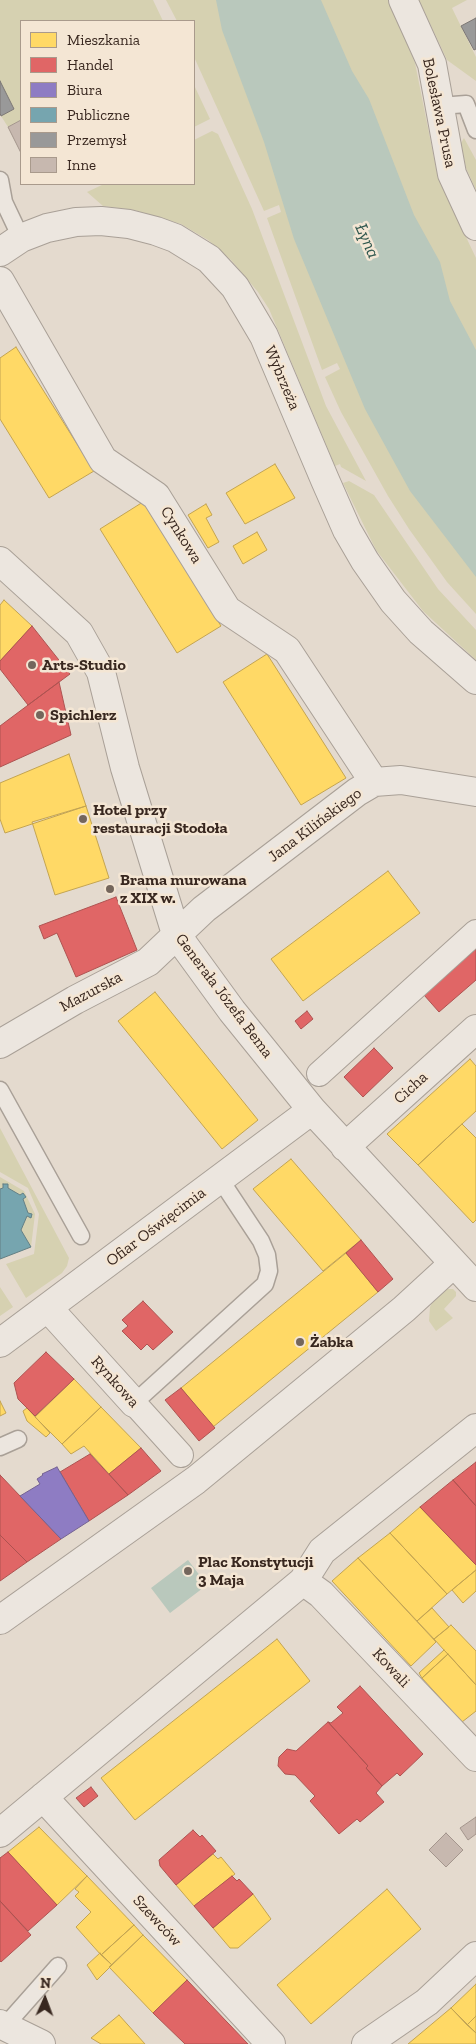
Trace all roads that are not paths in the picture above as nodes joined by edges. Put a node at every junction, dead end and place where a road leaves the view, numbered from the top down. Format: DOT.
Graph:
graph roads {
  1 [pos="403,0"];
  2 [pos="461,105"];
  3 [pos="476,130"];
  4 [pos="0,180"];
  5 [pos="2,199"];
  6 [pos="476,226"];
  7 [pos="10,245"];
  8 [pos="0,280"];
  9 [pos="0,562"];
  10 [pos="476,680"];
  11 [pos="374,782"];
  12 [pos="476,792"];
  13 [pos="476,932"];
  14 [pos="176,934"];
  15 [pos="476,1028"];
  16 [pos="0,1044"];
  17 [pos="319,1074"];
  18 [pos="0,1090"];
  19 [pos="312,1110"];
  20 [pos="345,1146"];
  21 [pos="220,1179"];
  22 [pos="81,1236"];
  23 [pos="453,1264"];
  24 [pos="476,1287"];
  25 [pos="48,1308"];
  26 [pos="0,1344"];
  27 [pos="134,1403"];
  28 [pos="476,1428"];
  29 [pos="18,1439"];
  30 [pos="0,1447"];
  31 [pos="181,1455"];
  32 [pos="303,1581"];
  33 [pos="0,1620"];
  34 [pos="472,1745"];
  35 [pos="43,1797"];
  36 [pos="0,1833"];
  37 [pos="476,1956"];
  38 [pos="58,1966"];
  39 [pos="2,2025"];
  40 [pos="41,2044"];
  41 [pos="271,2044"];
  42 [pos="366,2044"];
  1 -- 2 [label="street, Bolesława Prusa"];
  2 -- 3 [label="lane"];
  2 -- 6 [label="street, Bolesława Prusa"];
  4 -- 5 [label="lane"];
  5 -- 7 [label="lane"];
  7 -- 10 [label="street, Wybrzeża"];
  8 -- 11 [label="street, Cynkowa"];
  9 -- 14 [label="street, Generała Józefa Bema"];
  11 -- 12 [label="street, Jana Kilińskiego"];
  11 -- 14 [label="street, Jana Kilińskiego"];
  13 -- 17 [label="street"];
  14 -- 16 [label="street, Mazurska"];
  14 -- 19 [label="street, Generała Józefa Bema"];
  15 -- 20 [label="street, Cicha"];
  18 -- 22 [label="lane"];
  19 -- 20 [label="street, Generała Józefa Bema"];
  19 -- 21 [label="street, Ofiar Oświęcimia"];
  20 -- 23 [label="street, Generała Józefa Bema"];
  21 -- 25 [label="street, Ofiar Oświęcimia"];
  21 -- 27 [label="lane"];
  23 -- 24 [label="street"];
  23 -- 33 [label="street"];
  25 -- 26 [label="street, Ofiar Oświęcimia"];
  25 -- 27 [label="street, Rynkowa"];
  27 -- 31 [label="street, Rynkowa"];
  28 -- 32 [label="street"];
  29 -- 30 [label="lane"];
  32 -- 34 [label="street, Kowali"];
  32 -- 35 [label="street"];
  35 -- 36 [label="street"];
  35 -- 41 [label="street, Szewców"];
  37 -- 42 [label="street"];
  38 -- 39 [label="lane"];
  39 -- 40 [label="street"];
}
